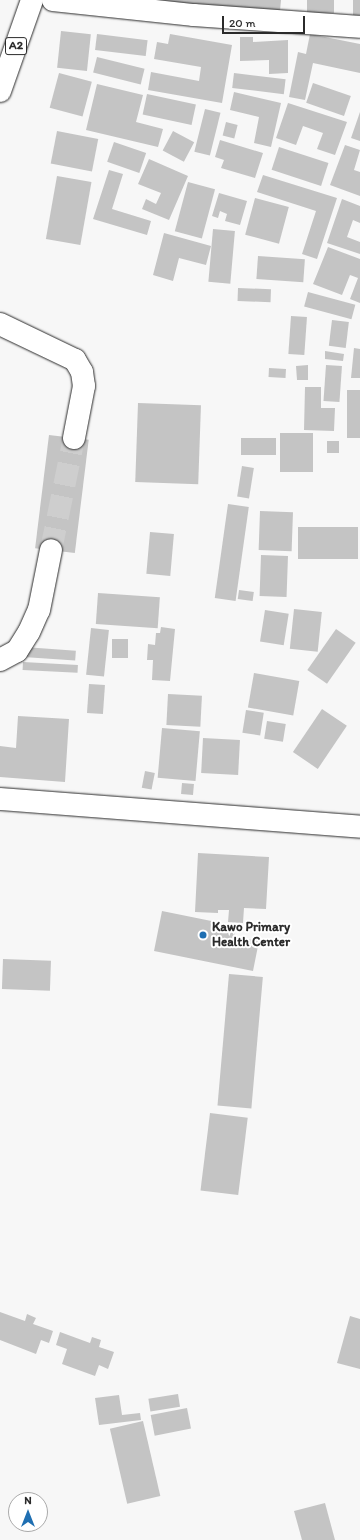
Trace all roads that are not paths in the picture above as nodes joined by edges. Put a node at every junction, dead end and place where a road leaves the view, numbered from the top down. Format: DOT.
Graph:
graph roads {
  1 [pos="32,0"];
  2 [pos="53,0"];
  3 [pos="360,27"];
  4 [pos="0,91"];
  5 [pos="0,324"];
  6 [pos="74,438"];
  7 [pos="51,550"];
  8 [pos="0,660"];
  9 [pos="0,799"];
  10 [pos="360,827"];
  1 -- 4 [label="main road, A2"];
  2 -- 3 [label="main road"];
  5 -- 6 [label="main road"];
  7 -- 8 [label="main road"];
  9 -- 10 [label="main road"];
}
